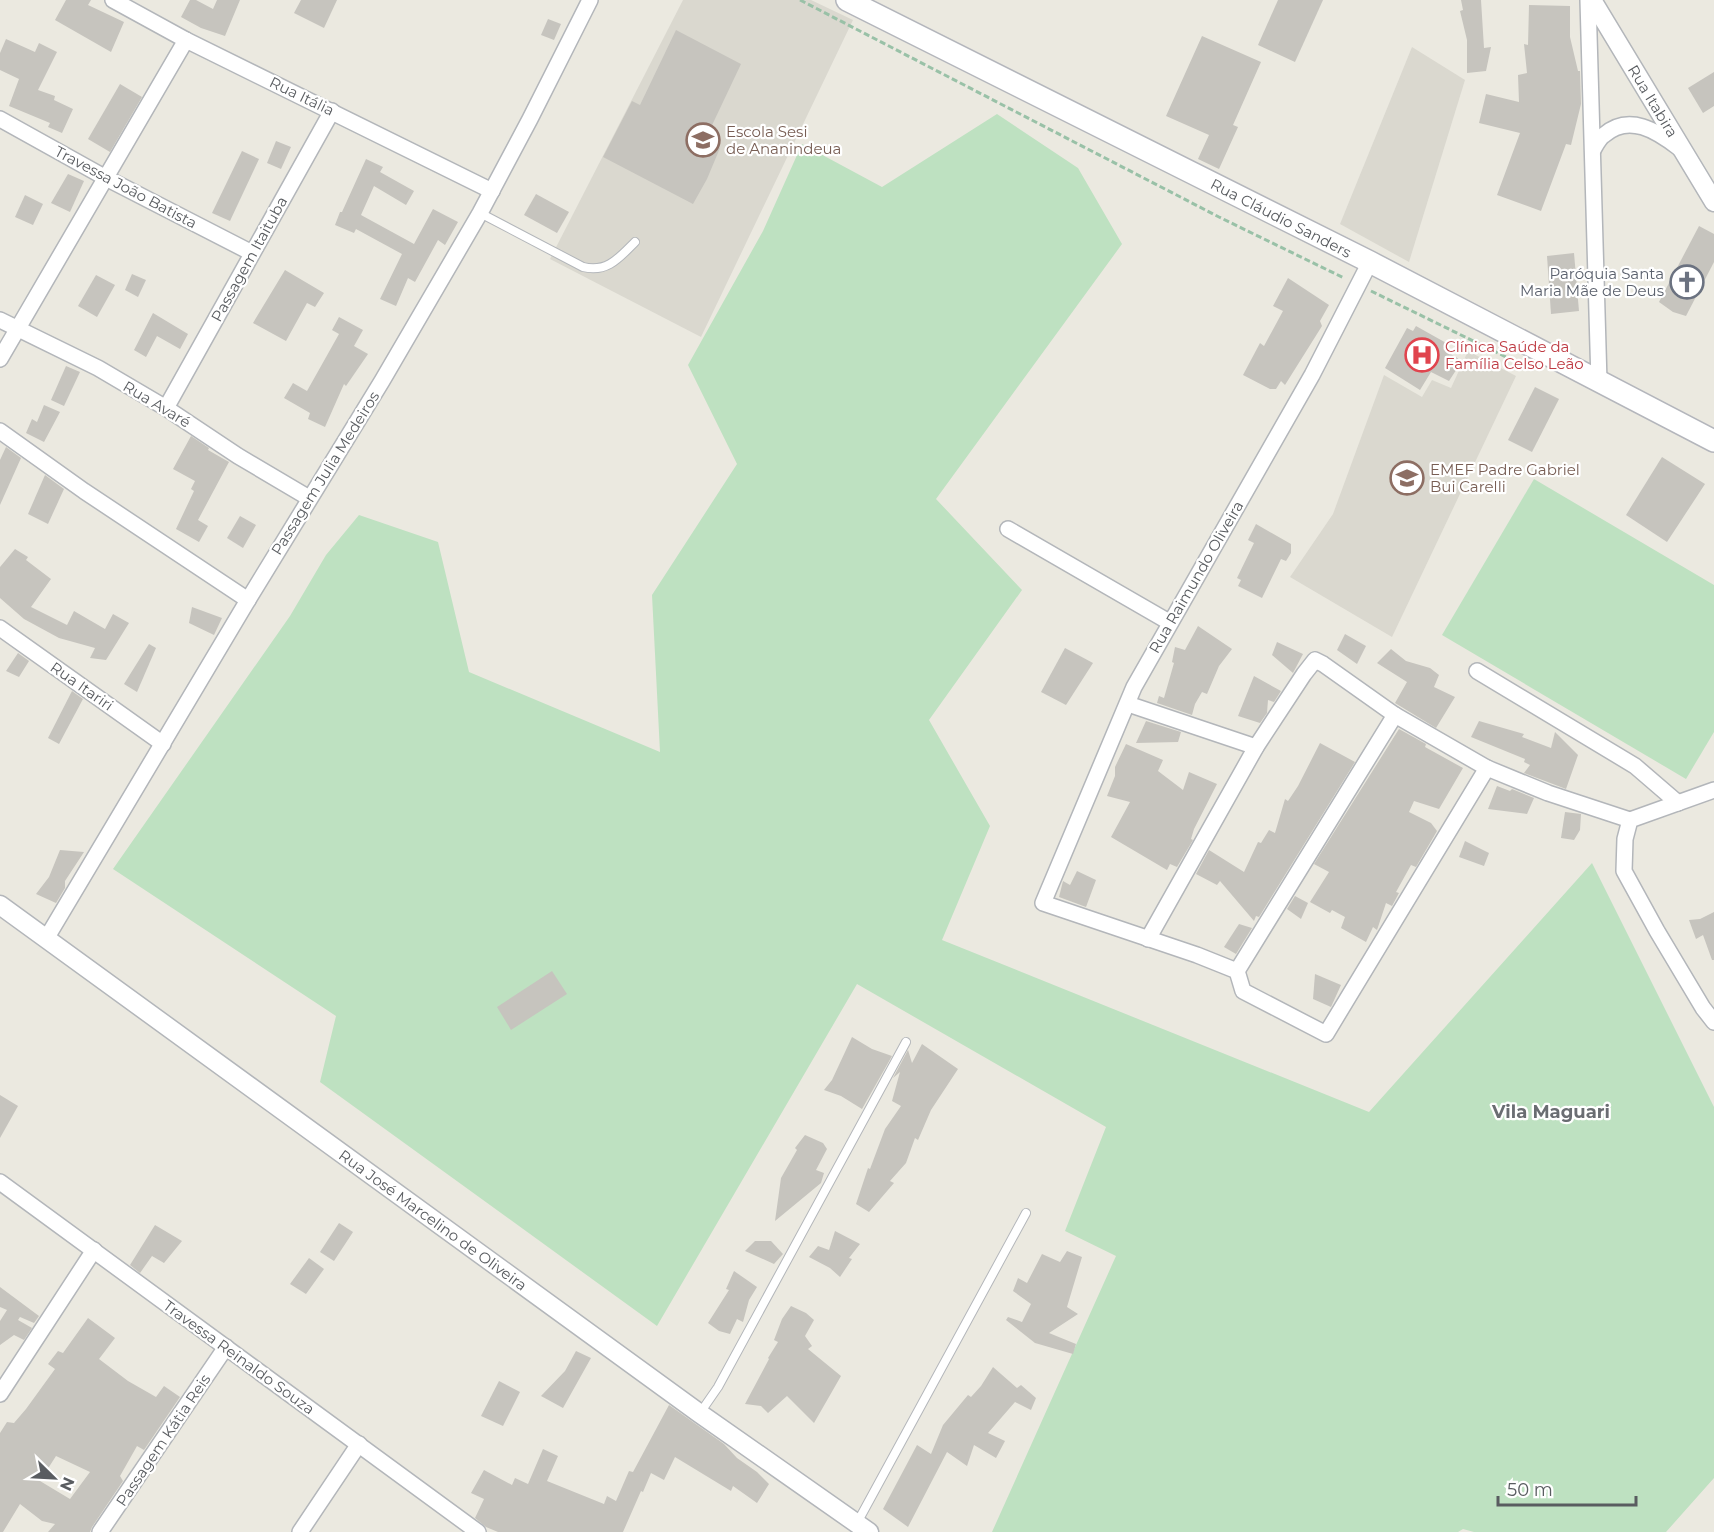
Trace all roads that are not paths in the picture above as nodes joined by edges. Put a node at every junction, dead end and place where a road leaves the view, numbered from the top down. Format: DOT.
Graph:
graph roads {
  1 [pos="113,0"];
  2 [pos="590,0"];
  3 [pos="846,0"];
  4 [pos="1590,0"];
  5 [pos="186,40"];
  6 [pos="332,111"];
  7 [pos="0,119"];
  8 [pos="1593,150"];
  9 [pos="1684,152"];
  10 [pos="106,178"];
  11 [pos="492,191"];
  12 [pos="1714,202"];
  13 [pos="480,213"];
  14 [pos="635,242"];
  15 [pos="252,253"];
  16 [pos="1370,262"];
  17 [pos="0,320"];
  18 [pos="17,328"];
  19 [pos="0,359"];
  20 [pos="1599,382"];
  21 [pos="166,408"];
  22 [pos="0,431"];
  23 [pos="1714,441"];
  24 [pos="309,498"];
  25 [pos="1008,529"];
  26 [pos="248,600"];
  27 [pos="1169,622"];
  28 [pos="0,628"];
  29 [pos="1477,671"];
  30 [pos="1128,704"];
  31 [pos="1395,715"];
  32 [pos="163,744"];
  33 [pos="1256,747"];
  34 [pos="1487,768"];
  35 [pos="1714,790"];
  36 [pos="1678,803"];
  37 [pos="1630,820"];
  38 [pos="0,905"];
  39 [pos="46,939"];
  40 [pos="1148,939"];
  41 [pos="1237,971"];
  42 [pos="1708,1006"];
  43 [pos="1714,1022"];
  44 [pos="906,1042"];
  45 [pos="0,1182"];
  46 [pos="1026,1214"];
  47 [pos="94,1250"];
  48 [pos="226,1347"];
  49 [pos="0,1394"];
  50 [pos="699,1413"];
  51 [pos="359,1444"];
  52 [pos="863,1528"];
  53 [pos="100,1532"];
  54 [pos="300,1532"];
  55 [pos="478,1532"];
  1 -- 5 [label="street, Rua Itália"];
  2 -- 11 [label="street, Passagem Julia Medeiros"];
  3 -- 16 [label="main road, Rua Cláudio Sanders"];
  4 -- 8 [label="street"];
  4 -- 9 [label="street, Rua Itabira"];
  5 -- 6 [label="street, Rua Itália"];
  5 -- 10 [label="street"];
  6 -- 11 [label="street, Rua Itália"];
  6 -- 15 [label="street, Passagem Itaituba"];
  7 -- 10 [label="street, Travessa João Batista"];
  8 -- 9 [label="street"];
  8 -- 20 [label="street"];
  9 -- 12 [label="street, Rua Itabira"];
  10 -- 15 [label="street, Travessa João Batista"];
  10 -- 18 [label="street"];
  11 -- 13 [label="street, Passagem Julia Medeiros"];
  13 -- 14 [label="lane"];
  13 -- 24 [label="street, Passagem Julia Medeiros"];
  15 -- 21 [label="street, Passagem Itaituba"];
  16 -- 20 [label="main road, Rua Cláudio Sanders"];
  16 -- 27 [label="street, Rua Raimundo Oliveira"];
  17 -- 18 [label="street, Rua Avaré"];
  18 -- 19 [label="street"];
  18 -- 21 [label="street, Rua Avaré"];
  20 -- 23 [label="main road, Rua Cláudio Sanders"];
  21 -- 24 [label="street, Rua Avaré"];
  22 -- 26 [label="street"];
  24 -- 26 [label="street, Passagem Julia Medeiros"];
  25 -- 27 [label="street"];
  26 -- 32 [label="street, Passagem Julia Medeiros"];
  27 -- 30 [label="street, Rua Raimundo Oliveira"];
  28 -- 32 [label="street, Rua Itariri"];
  29 -- 36 [label="street"];
  30 -- 33 [label="street"];
  30 -- 40 [label="street, Rua Raimundo Oliveira"];
  31 -- 33 [label="street"];
  31 -- 34 [label="street"];
  31 -- 41 [label="street"];
  32 -- 39 [label="street, Passagem Julia Medeiros"];
  33 -- 40 [label="street"];
  34 -- 37 [label="street"];
  34 -- 41 [label="street"];
  35 -- 36 [label="street"];
  36 -- 37 [label="street"];
  37 -- 42 [label="street"];
  38 -- 39 [label="street, Rua José Marcelino de Oliveira"];
  39 -- 50 [label="street, Rua José Marcelino de Oliveira"];
  40 -- 41 [label="street"];
  42 -- 43 [label="street"];
  44 -- 50 [label="lane"];
  45 -- 47 [label="street, Travessa Reinaldo Souza"];
  46 -- 52 [label="lane"];
  47 -- 48 [label="street, Travessa Reinaldo Souza"];
  47 -- 49 [label="street"];
  48 -- 51 [label="street, Travessa Reinaldo Souza"];
  48 -- 53 [label="street, Passagem Kátia Reis"];
  50 -- 52 [label="street, Rua José Marcelino de Oliveira"];
  51 -- 54 [label="street"];
  51 -- 55 [label="street, Travessa Reinaldo Souza"];
}
